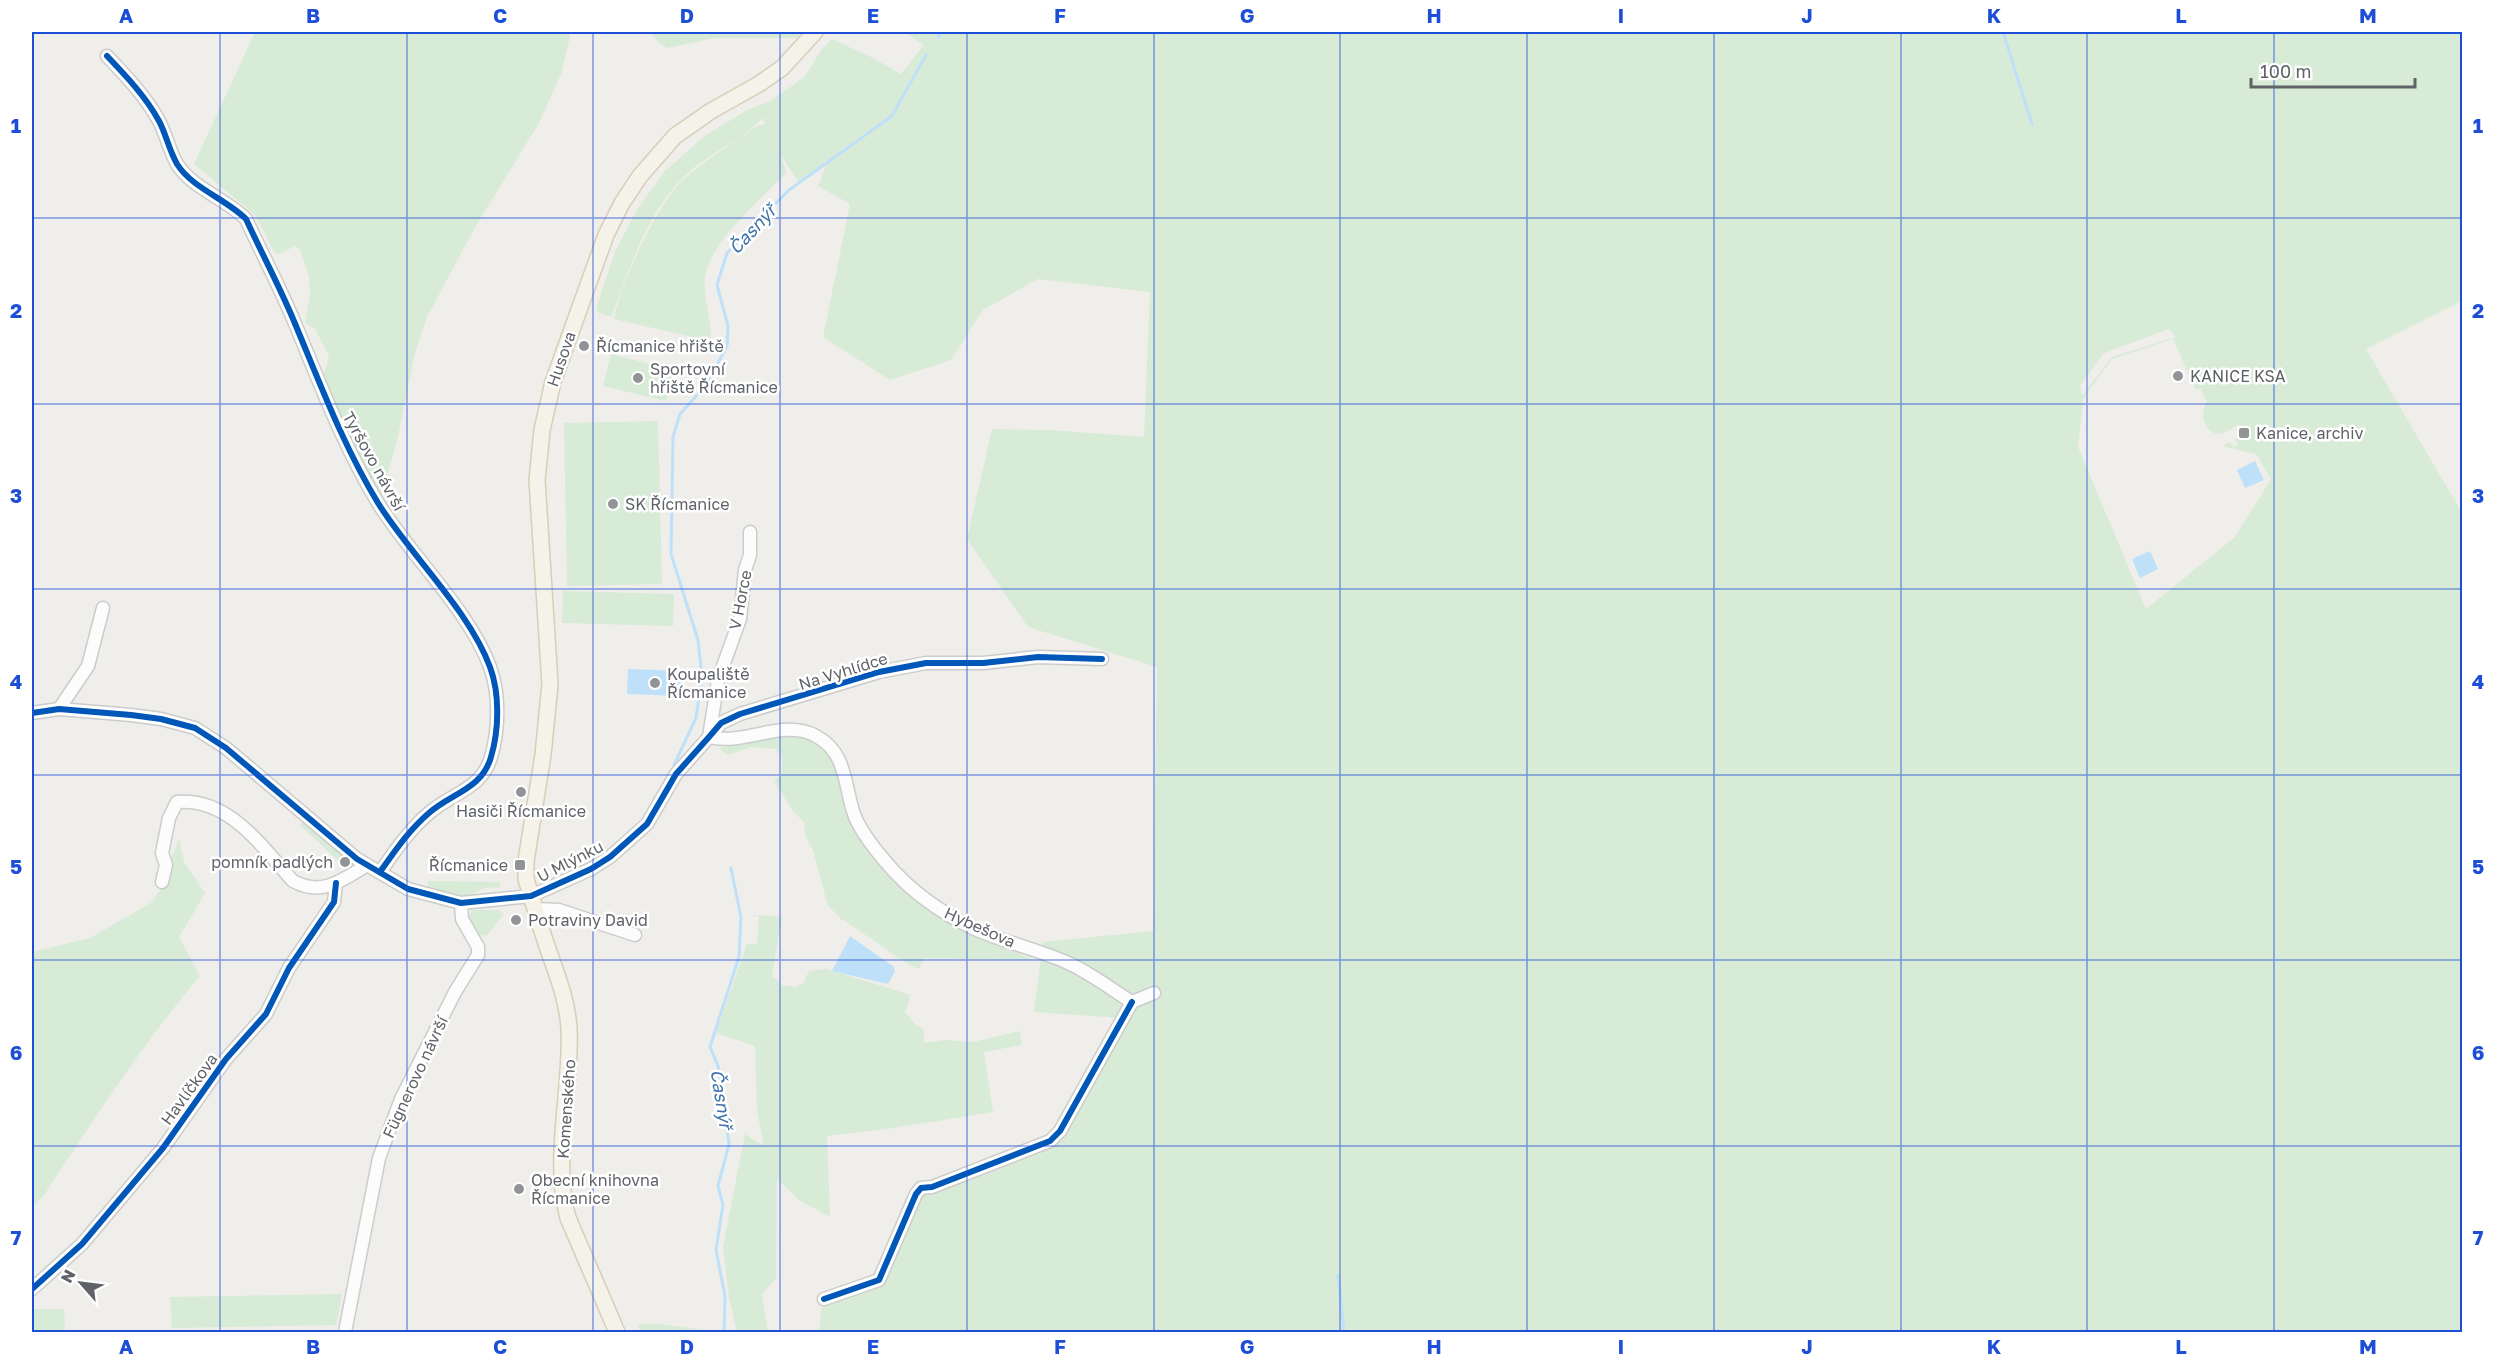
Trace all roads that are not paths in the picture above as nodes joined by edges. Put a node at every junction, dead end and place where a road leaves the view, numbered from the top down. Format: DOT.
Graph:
graph roads {
  1 [pos="815,32"];
  2 [pos="107,56"];
  3 [pos="750,532"];
  4 [pos="103,608"];
  5 [pos="1102,659"];
  6 [pos="59,710"];
  7 [pos="32,713"];
  8 [pos="709,737"];
  9 [pos="367,865"];
  10 [pos="380,872"];
  11 [pos="162,882"];
  12 [pos="336,883"];
  13 [pos="461,903"];
  14 [pos="533,903"];
  15 [pos="635,935"];
  16 [pos="1154,993"];
  17 [pos="1132,1002"];
  18 [pos="32,1289"];
  19 [pos="824,1299"];
  20 [pos="345,1332"];
  21 [pos="617,1332"];
  1 -- 14 [label="main road, Husova"];
  2 -- 10 [label="street, Tyršovo návrší"];
  3 -- 8 [label="street, V Horce"];
  4 -- 6 [label="street"];
  5 -- 8 [label="street, Na Vyhlídce"];
  6 -- 7 [label="street"];
  6 -- 9 [label="street"];
  8 -- 14 [label="street, U Mlýnku"];
  8 -- 17 [label="street, Hybešova"];
  9 -- 10 [label="street"];
  9 -- 12 [label="street"];
  10 -- 13 [label="street"];
  11 -- 12 [label="street"];
  12 -- 18 [label="street, Havlíčkova"];
  13 -- 14 [label="street"];
  13 -- 20 [label="street, Fügnerovo návrší"];
  14 -- 15 [label="street"];
  14 -- 21 [label="main road, Komenského"];
  16 -- 17 [label="street"];
  17 -- 19 [label="street"];
}
